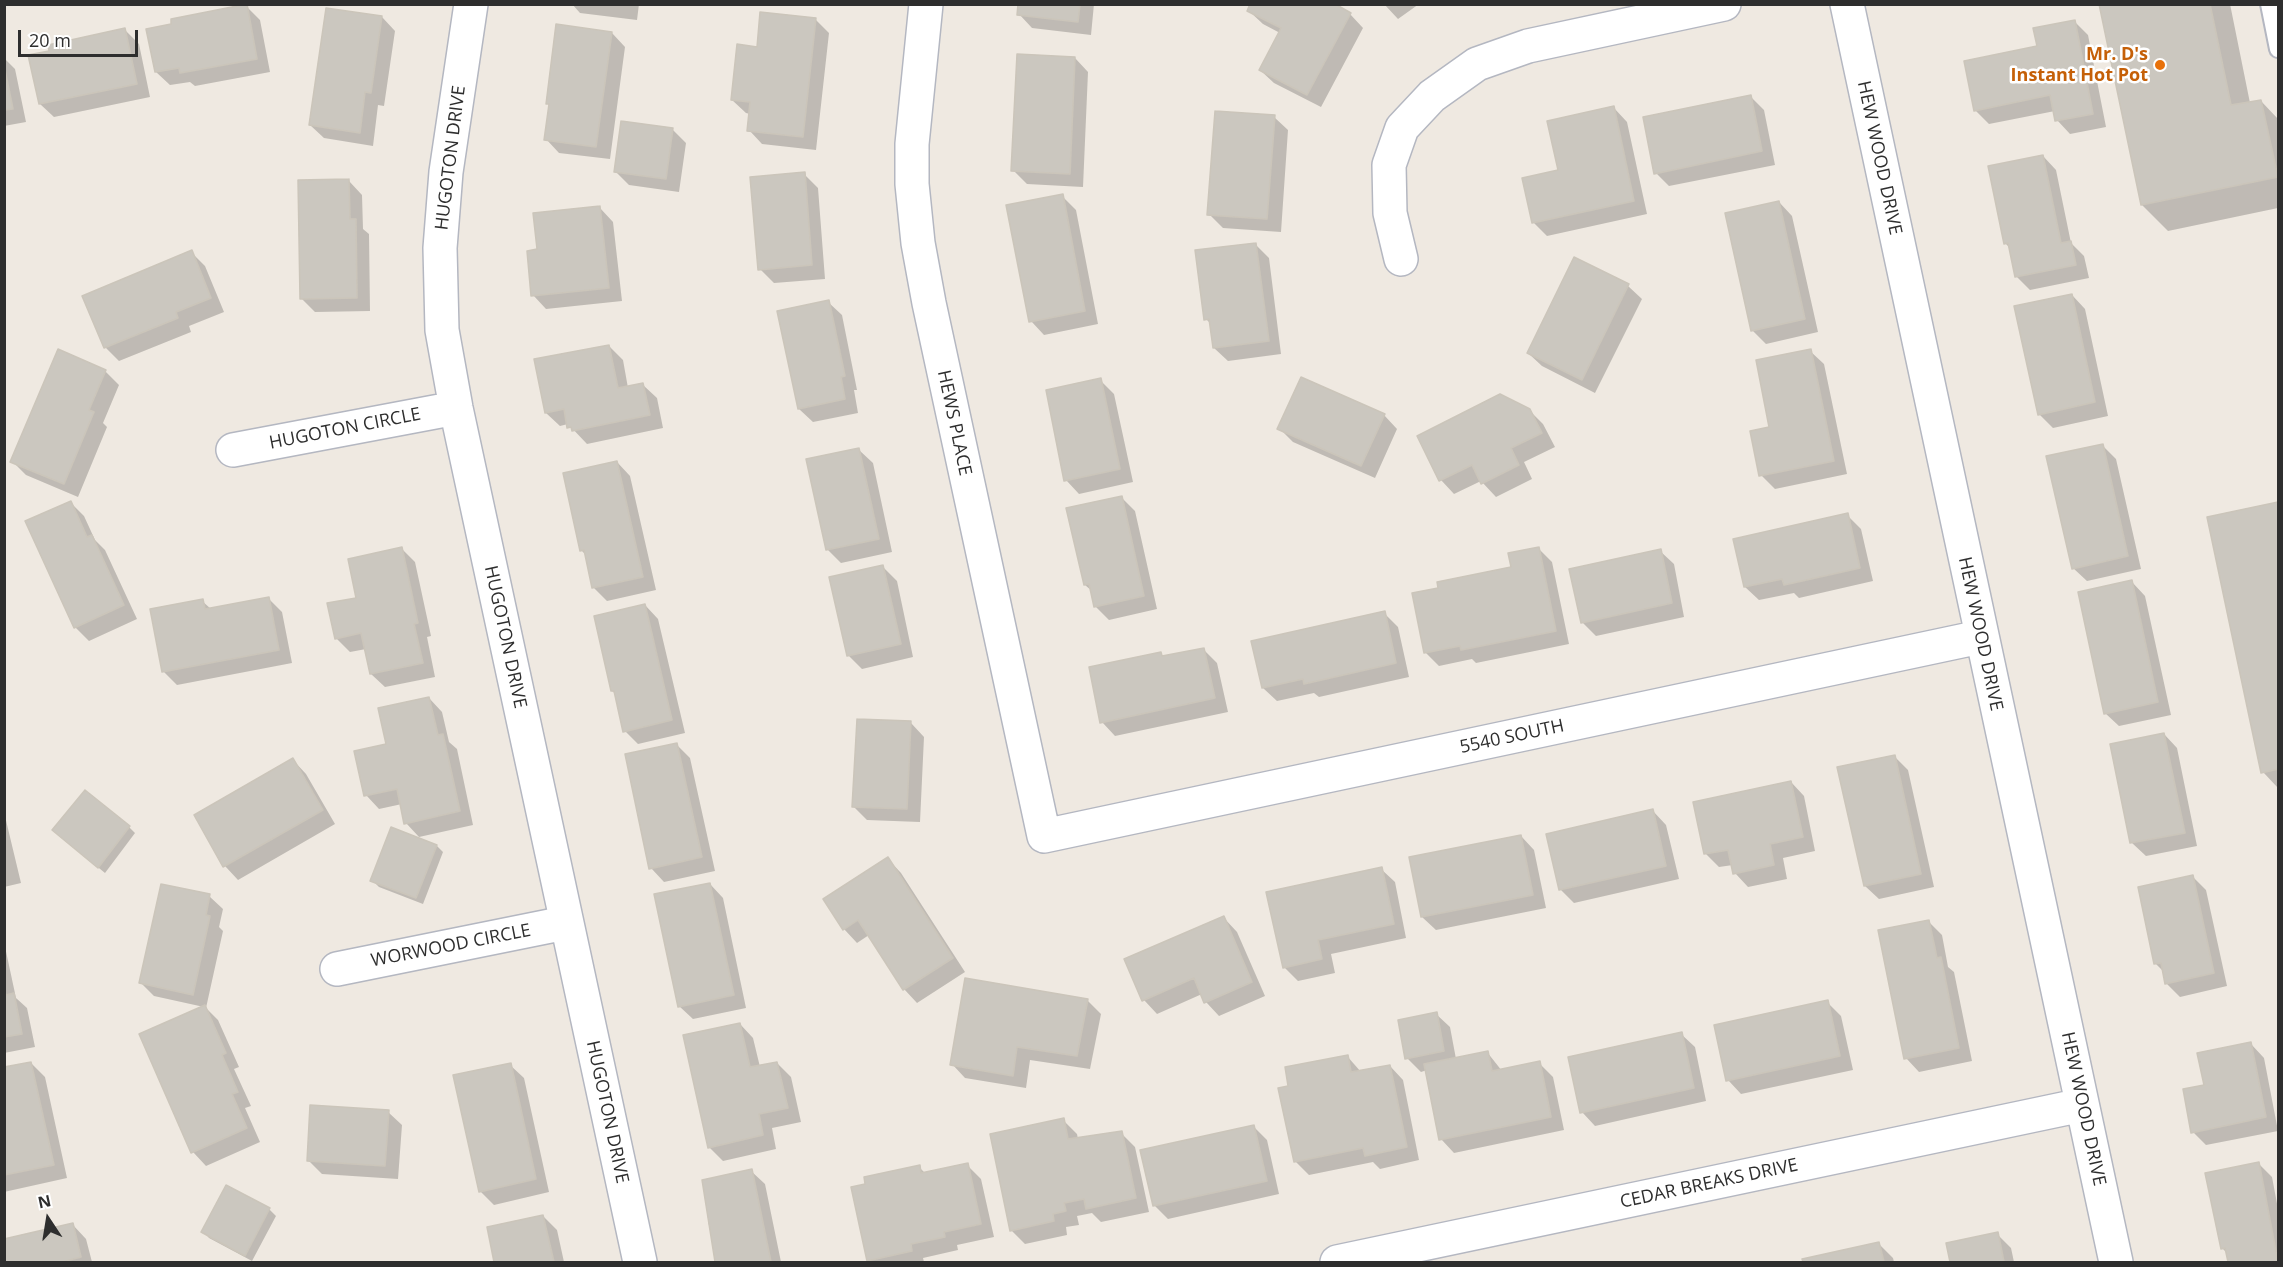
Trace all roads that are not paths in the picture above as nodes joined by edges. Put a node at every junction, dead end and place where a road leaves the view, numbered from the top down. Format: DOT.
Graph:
graph roads {
  1 [pos="471,4"];
  2 [pos="926,4"];
  3 [pos="1724,4"];
  4 [pos="1847,4"];
  5 [pos="2269,4"];
  6 [pos="2278,49"];
  7 [pos="1401,259"];
  8 [pos="456,408"];
  9 [pos="233,450"];
  10 [pos="1980,637"];
  11 [pos="1044,836"];
  12 [pos="565,923"];
  13 [pos="337,969"];
  14 [pos="2082,1105"];
  15 [pos="640,1263"];
  16 [pos="1337,1263"];
  17 [pos="2116,1263"];
  1 -- 8 [label="street, HUGOTON DRIVE"];
  2 -- 11 [label="street, HEWS PLACE"];
  3 -- 7 [label="street"];
  4 -- 10 [label="street, HEW WOOD DRIVE"];
  5 -- 6 [label="lane"];
  8 -- 9 [label="street, HUGOTON CIRCLE"];
  8 -- 12 [label="street, HUGOTON DRIVE"];
  10 -- 11 [label="street, 5540 SOUTH"];
  10 -- 14 [label="street, HEW WOOD DRIVE"];
  12 -- 13 [label="street, WORWOOD CIRCLE"];
  12 -- 15 [label="street, HUGOTON DRIVE"];
  14 -- 16 [label="street, CEDAR BREAKS DRIVE"];
  14 -- 17 [label="street, HEW WOOD DRIVE"];
}
